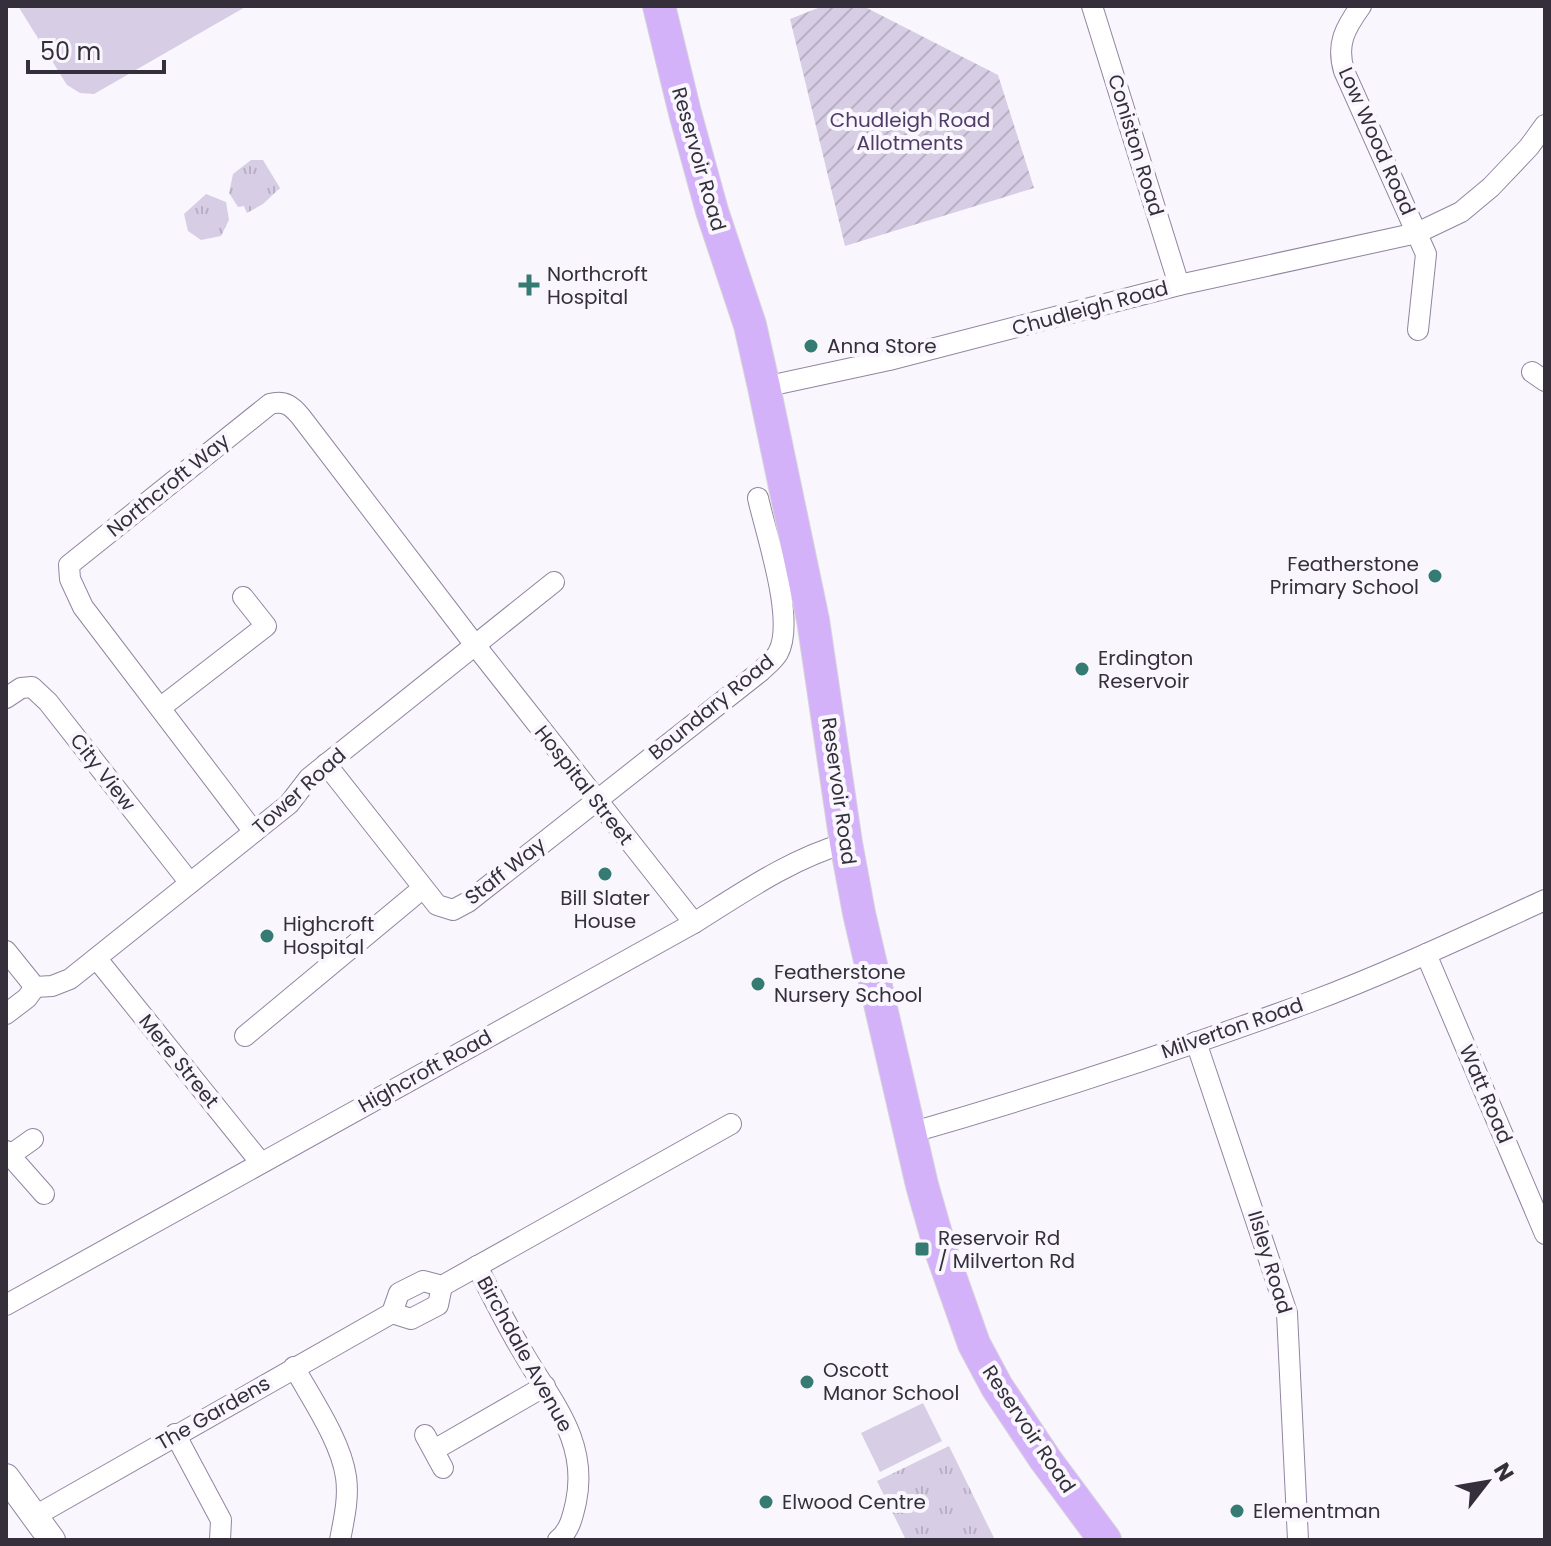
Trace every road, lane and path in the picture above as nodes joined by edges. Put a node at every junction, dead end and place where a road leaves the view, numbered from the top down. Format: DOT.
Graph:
graph roads {
  1 [pos="659,6"];
  2 [pos="1092,6"];
  3 [pos="1361,6"];
  4 [pos="1545,125"];
  5 [pos="1417,233"];
  6 [pos="1179,285"];
  7 [pos="1418,330"];
  8 [pos="764,387"];
  9 [pos="758,498"];
  10 [pos="554,582"];
  11 [pos="243,597"];
  12 [pos="475,645"];
  13 [pos="6,698"];
  14 [pos="160,708"];
  15 [pos="326,764"];
  16 [pos="596,800"];
  17 [pos="254,832"];
  18 [pos="846,843"];
  19 [pos="190,883"];
  20 [pos="423,888"];
  21 [pos="1545,900"];
  22 [pos="694,923"];
  23 [pos="6,951"];
  24 [pos="1426,954"];
  25 [pos="97,959"];
  26 [pos="35,987"];
  27 [pos="6,1014"];
  28 [pos="245,1036"];
  29 [pos="1196,1042"];
  30 [pos="731,1124"];
  31 [pos="910,1133"];
  32 [pos="33,1139"];
  33 [pos="8,1153"];
  34 [pos="261,1163"];
  35 [pos="44,1194"];
  36 [pos="1545,1234"];
  37 [pos="477,1266"];
  38 [pos="442,1286"];
  39 [pos="6,1305"];
  40 [pos="392,1313"];
  41 [pos="294,1367"];
  42 [pos="545,1386"];
  43 [pos="175,1434"];
  44 [pos="434,1451"];
  45 [pos="6,1477"];
  46 [pos="35,1516"];
  47 [pos="565,1538"];
  48 [pos="52,1540"];
  49 [pos="220,1540"];
  50 [pos="340,1540"];
  51 [pos="1105,1540"];
  52 [pos="1298,1540"];
  1 -- 8 [label="main road, Reservoir Road"];
  2 -- 6 [label="street, Coniston Road"];
  3 -- 5 [label="street, Low Wood Road"];
  4 -- 5 [label="street, Chudleigh Road"];
  5 -- 6 [label="street, Chudleigh Road"];
  5 -- 7 [label="street"];
  6 -- 8 [label="street, Chudleigh Road"];
  8 -- 18 [label="main road, Reservoir Road"];
  9 -- 16 [label="street, Boundary Road"];
  10 -- 12 [label="street, Tower Road"];
  11 -- 14 [label="street"];
  12 -- 14 [label="street, Northcroft Way"];
  12 -- 15 [label="street, Tower Road"];
  12 -- 16 [label="street, Hospital Street"];
  13 -- 19 [label="street, City View"];
  14 -- 17 [label="street, Northcroft Way"];
  15 -- 17 [label="street, Tower Road"];
  15 -- 20 [label="street, Staff Way"];
  16 -- 20 [label="street, Staff Way"];
  16 -- 22 [label="street, Hospital Street"];
  17 -- 19 [label="street, Tower Road"];
  18 -- 22 [label="street, Highcroft Road"];
  18 -- 31 [label="main road, Reservoir Road"];
  19 -- 25 [label="street, Tower Road"];
  20 -- 28 [label="street"];
  21 -- 24 [label="street, Milverton Road"];
  22 -- 34 [label="street, Highcroft Road"];
  23 -- 26 [label="street"];
  24 -- 29 [label="street, Milverton Road"];
  24 -- 36 [label="street, Watt Road"];
  25 -- 26 [label="street, Tower Road"];
  25 -- 34 [label="street, Mere Street"];
  26 -- 27 [label="street"];
  29 -- 31 [label="street, Milverton Road"];
  29 -- 52 [label="street, Ilsley Road"];
  30 -- 37 [label="street, The Gardens"];
  31 -- 51 [label="main road, Reservoir Road"];
  32 -- 33 [label="street"];
  33 -- 35 [label="street"];
  34 -- 39 [label="street, Highcroft Road"];
  37 -- 38 [label="street, The Gardens"];
  37 -- 42 [label="street, Birchdale Avenue"];
  38 -- 40 [label="street, The Gardens"];
  38 -- 40 [label="street, The Gardens"];
  40 -- 41 [label="street, The Gardens"];
  41 -- 43 [label="street, The Gardens"];
  41 -- 50 [label="street"];
  42 -- 44 [label="street"];
  42 -- 47 [label="street, Birchdale Avenue"];
  43 -- 46 [label="street, The Gardens"];
  43 -- 49 [label="street"];
  45 -- 46 [label="street"];
  46 -- 48 [label="street"];
}
